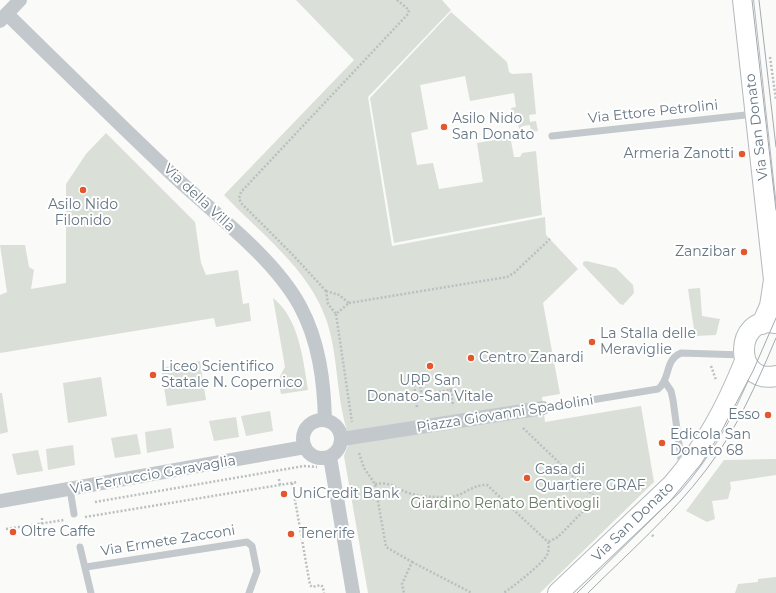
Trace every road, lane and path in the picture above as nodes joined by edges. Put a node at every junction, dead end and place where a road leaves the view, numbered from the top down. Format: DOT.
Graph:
graph roads {
  1 [pos="20,0"];
  2 [pos="397,0"];
  3 [pos="743,0"];
  4 [pos="4,17"];
  5 [pos="770,50"];
  6 [pos="776,100"];
  7 [pos="755,114"];
  8 [pos="552,136"];
  9 [pos="550,239"];
  10 [pos="326,291"];
  11 [pos="349,303"];
  12 [pos="336,314"];
  13 [pos="769,324"];
  14 [pos="744,358"];
  15 [pos="710,363"];
  16 [pos="776,376"];
  17 [pos="665,382"];
  18 [pos="719,386"];
  19 [pos="452,401"];
  20 [pos="417,407"];
  21 [pos="543,408"];
  22 [pos="520,412"];
  23 [pos="325,420"];
  24 [pos="348,438"];
  25 [pos="305,447"];
  26 [pos="330,456"];
  27 [pos="310,466"];
  28 [pos="687,468"];
  29 [pos="279,479"];
  30 [pos="298,482"];
  31 [pos="292,483"];
  32 [pos="375,484"];
  33 [pos="280,485"];
  34 [pos="70,489"];
  35 [pos="0,501"];
  36 [pos="73,510"];
  37 [pos="42,516"];
  38 [pos="82,517"];
  39 [pos="68,520"];
  40 [pos="42,524"];
  41 [pos="6,529"];
  42 [pos="548,542"];
  43 [pos="80,547"];
  44 [pos="412,562"];
  45 [pos="86,567"];
  46 [pos="90,593"];
  47 [pos="249,593"];
  48 [pos="324,593"];
  49 [pos="353,593"];
  50 [pos="404,593"];
  51 [pos="472,593"];
  52 [pos="503,593"];
  53 [pos="558,593"];
  1 -- 4 [label="street"];
  2 -- 10 [label="path"];
  3 -- 7 [label="main road, Via San Donato"];
  4 -- 23 [label="street, Via della Villa"];
  5 -- 6 [label="path"];
  7 -- 8 [label="lane, Via Ettore Petrolini"];
  7 -- 13 [label="main road, Via San Donato"];
  9 -- 11 [label="path"];
  10 -- 11 [label="path"];
  10 -- 12 [label="path"];
  11 -- 12 [label="path"];
  12 -- 24 [label="path"];
  13 -- 14 [label="main road, Via San Donato"];
  14 -- 16 [label="main road"];
  14 -- 17 [label="lane"];
  14 -- 28 [label="main road, Via San Donato"];
  15 -- 18 [label="path"];
  17 -- 21 [label="lane, Piazza Giovanni Spadolini"];
  17 -- 28 [label="lane"];
  19 -- 20 [label="path"];
  21 -- 22 [label="street, Piazza Giovanni Spadolini"];
  22 -- 24 [label="street, Piazza Giovanni Spadolini"];
  22 -- 42 [label="path"];
  23 -- 24 [label="street"];
  23 -- 25 [label="street"];
  24 -- 26 [label="street"];
  24 -- 32 [label="path"];
  25 -- 26 [label="street"];
  25 -- 34 [label="street, Via Ferruccio Garavaglia"];
  26 -- 49 [label="street"];
  27 -- 36 [label="path, Via Ferruccio Garavaglia"];
  28 -- 53 [label="main road, Via San Donato"];
  29 -- 33 [label="path"];
  30 -- 31 [label="path"];
  31 -- 33 [label="path"];
  31 -- 48 [label="path"];
  32 -- 42 [label="path"];
  32 -- 44 [label="path"];
  33 -- 38 [label="path"];
  34 -- 35 [label="street, Via Ferruccio Garavaglia"];
  34 -- 36 [label="lane"];
  37 -- 40 [label="path"];
  39 -- 40 [label="path"];
  40 -- 41 [label="path"];
  42 -- 52 [label="path"];
  43 -- 45 [label="lane"];
  44 -- 50 [label="path"];
  44 -- 51 [label="path"];
  45 -- 46 [label="lane"];
  45 -- 47 [label="lane, Via Ermete Zacconi"];
}
